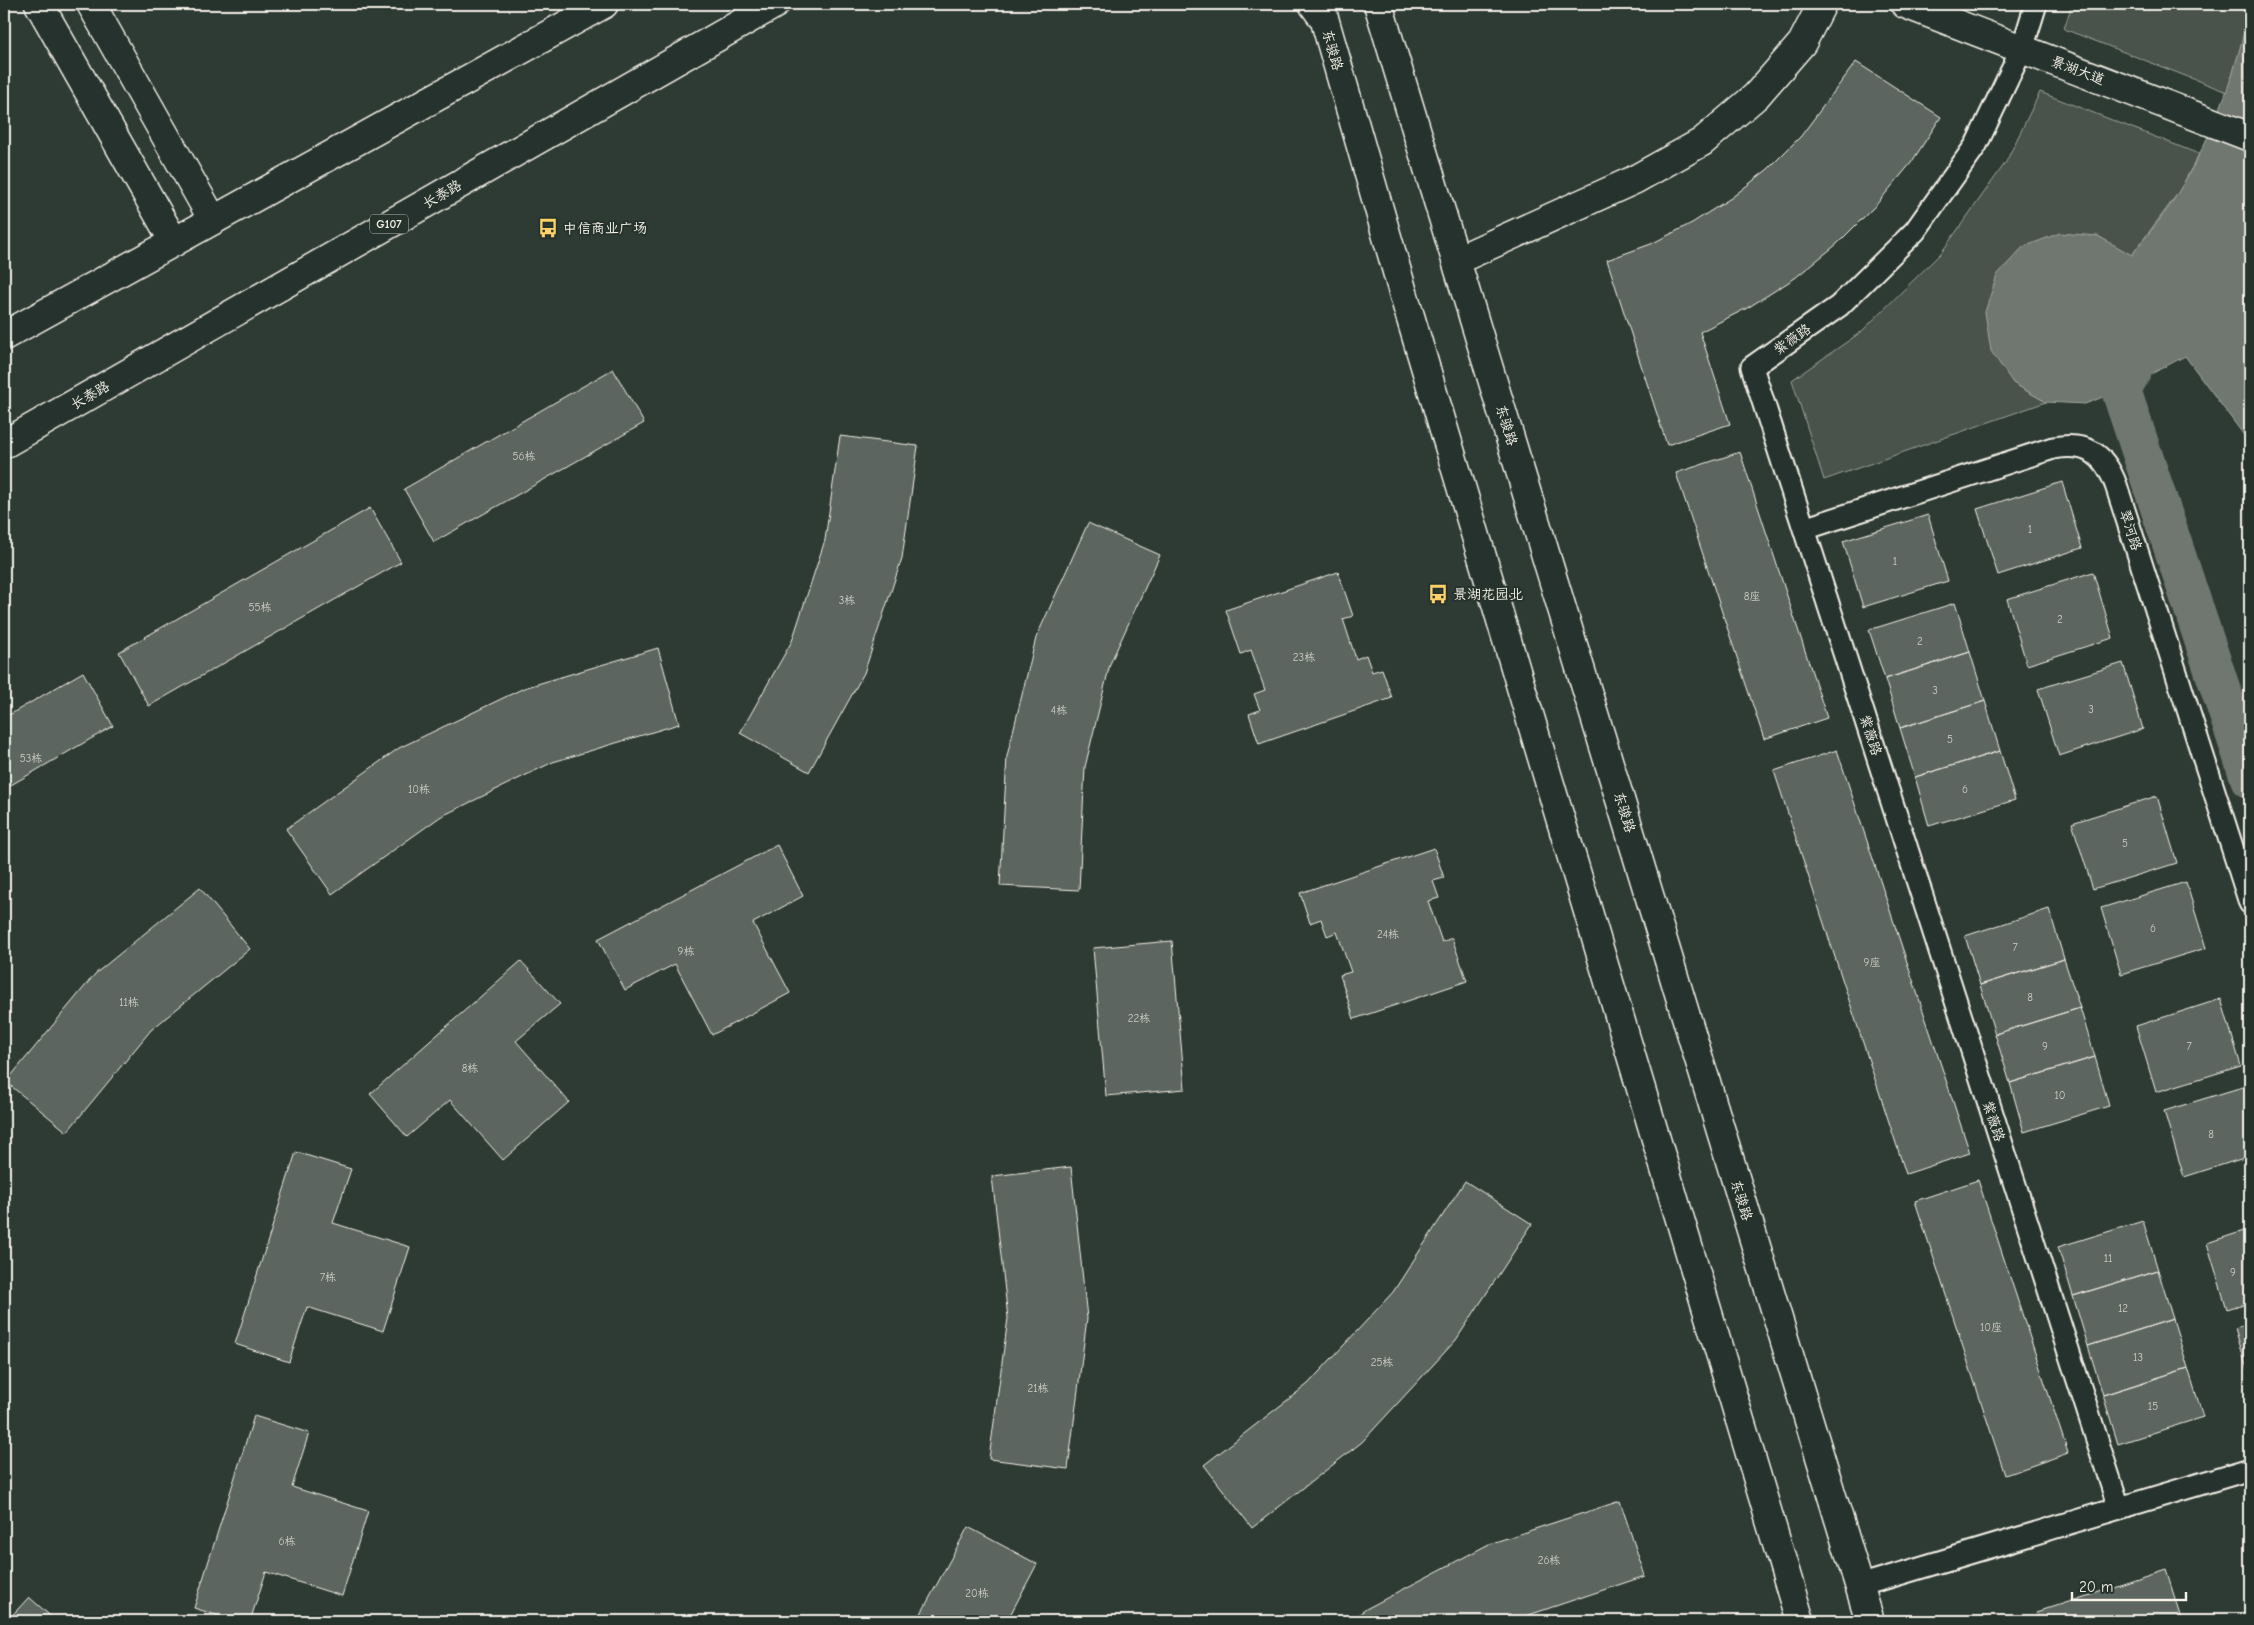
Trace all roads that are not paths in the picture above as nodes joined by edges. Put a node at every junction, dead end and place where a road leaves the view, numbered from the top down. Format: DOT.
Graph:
graph roads {
  1 [pos="39,4"];
  2 [pos="91,4"];
  3 [pos="604,4"];
  4 [pos="775,4"];
  5 [pos="1378,4"];
  6 [pos="1822,4"];
  7 [pos="1905,4"];
  8 [pos="2036,4"];
  9 [pos="1319,9"];
  10 [pos="2022,49"];
  11 [pos="2250,137"];
  12 [pos="213,220"];
  13 [pos="174,242"];
  14 [pos="1457,260"];
  15 [pos="4,336"];
  16 [pos="4,444"];
  17 [pos="1804,529"];
  18 [pos="2250,903"];
  19 [pos="2250,1470"];
  20 [pos="2119,1508"];
  21 [pos="1859,1586"];
  22 [pos="1800,1621"];
  23 [pos="1870,1621"];
  1 -- 13 [label="main road"];
  2 -- 12 [label="main road"];
  3 -- 12 [label="main road"];
  4 -- 16 [label="main road, 长泰路 / G107"];
  5 -- 14 [label="main road, 东骏路"];
  6 -- 14 [label="main road"];
  7 -- 10 [label="main road, 景湖大道"];
  8 -- 10 [label="lane"];
  9 -- 22 [label="main road, 东骏路"];
  10 -- 11 [label="main road, 景湖大道"];
  10 -- 17 [label="lane, 紫薇路"];
  12 -- 13 [label="main road"];
  13 -- 15 [label="main road"];
  14 -- 21 [label="main road, 东骏路"];
  17 -- 18 [label="lane, 翠河路"];
  17 -- 20 [label="lane, 紫薇路"];
  19 -- 20 [label="lane"];
  20 -- 21 [label="lane"];
  21 -- 23 [label="main road, 东骏路"];
}
